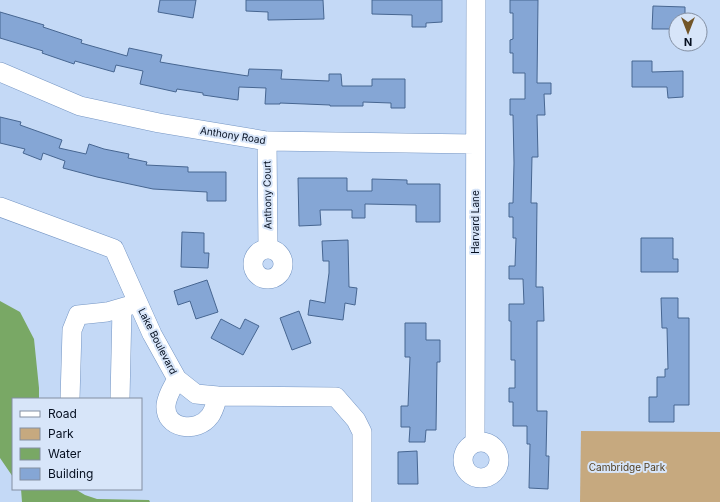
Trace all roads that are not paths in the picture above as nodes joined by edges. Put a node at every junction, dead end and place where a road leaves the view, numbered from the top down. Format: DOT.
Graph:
graph roads {
  1 [pos="476,0"];
  2 [pos="0,72"];
  3 [pos="267,141"];
  4 [pos="475,144"];
  5 [pos="0,206"];
  6 [pos="268,249"];
  7 [pos="130,306"];
  8 [pos="177,379"];
  9 [pos="218,396"];
  10 [pos="70,398"];
  11 [pos="120,398"];
  12 [pos="475,443"];
  13 [pos="362,502"];
  1 -- 4 [label="street, Harvard Lane"];
  2 -- 3 [label="street, Anthony Road"];
  3 -- 4 [label="street, Anthony Road"];
  3 -- 6 [label="street, Anthony Court"];
  4 -- 12 [label="street, Harvard Lane"];
  5 -- 7 [label="street, Lake Boulevard"];
  7 -- 8 [label="street, Lake Boulevard"];
  7 -- 10 [label="street"];
  7 -- 11 [label="street"];
  8 -- 9 [label="street, Lake Boulevard"];
  8 -- 9 [label="street"];
  9 -- 13 [label="street, Lake Boulevard"];
}
